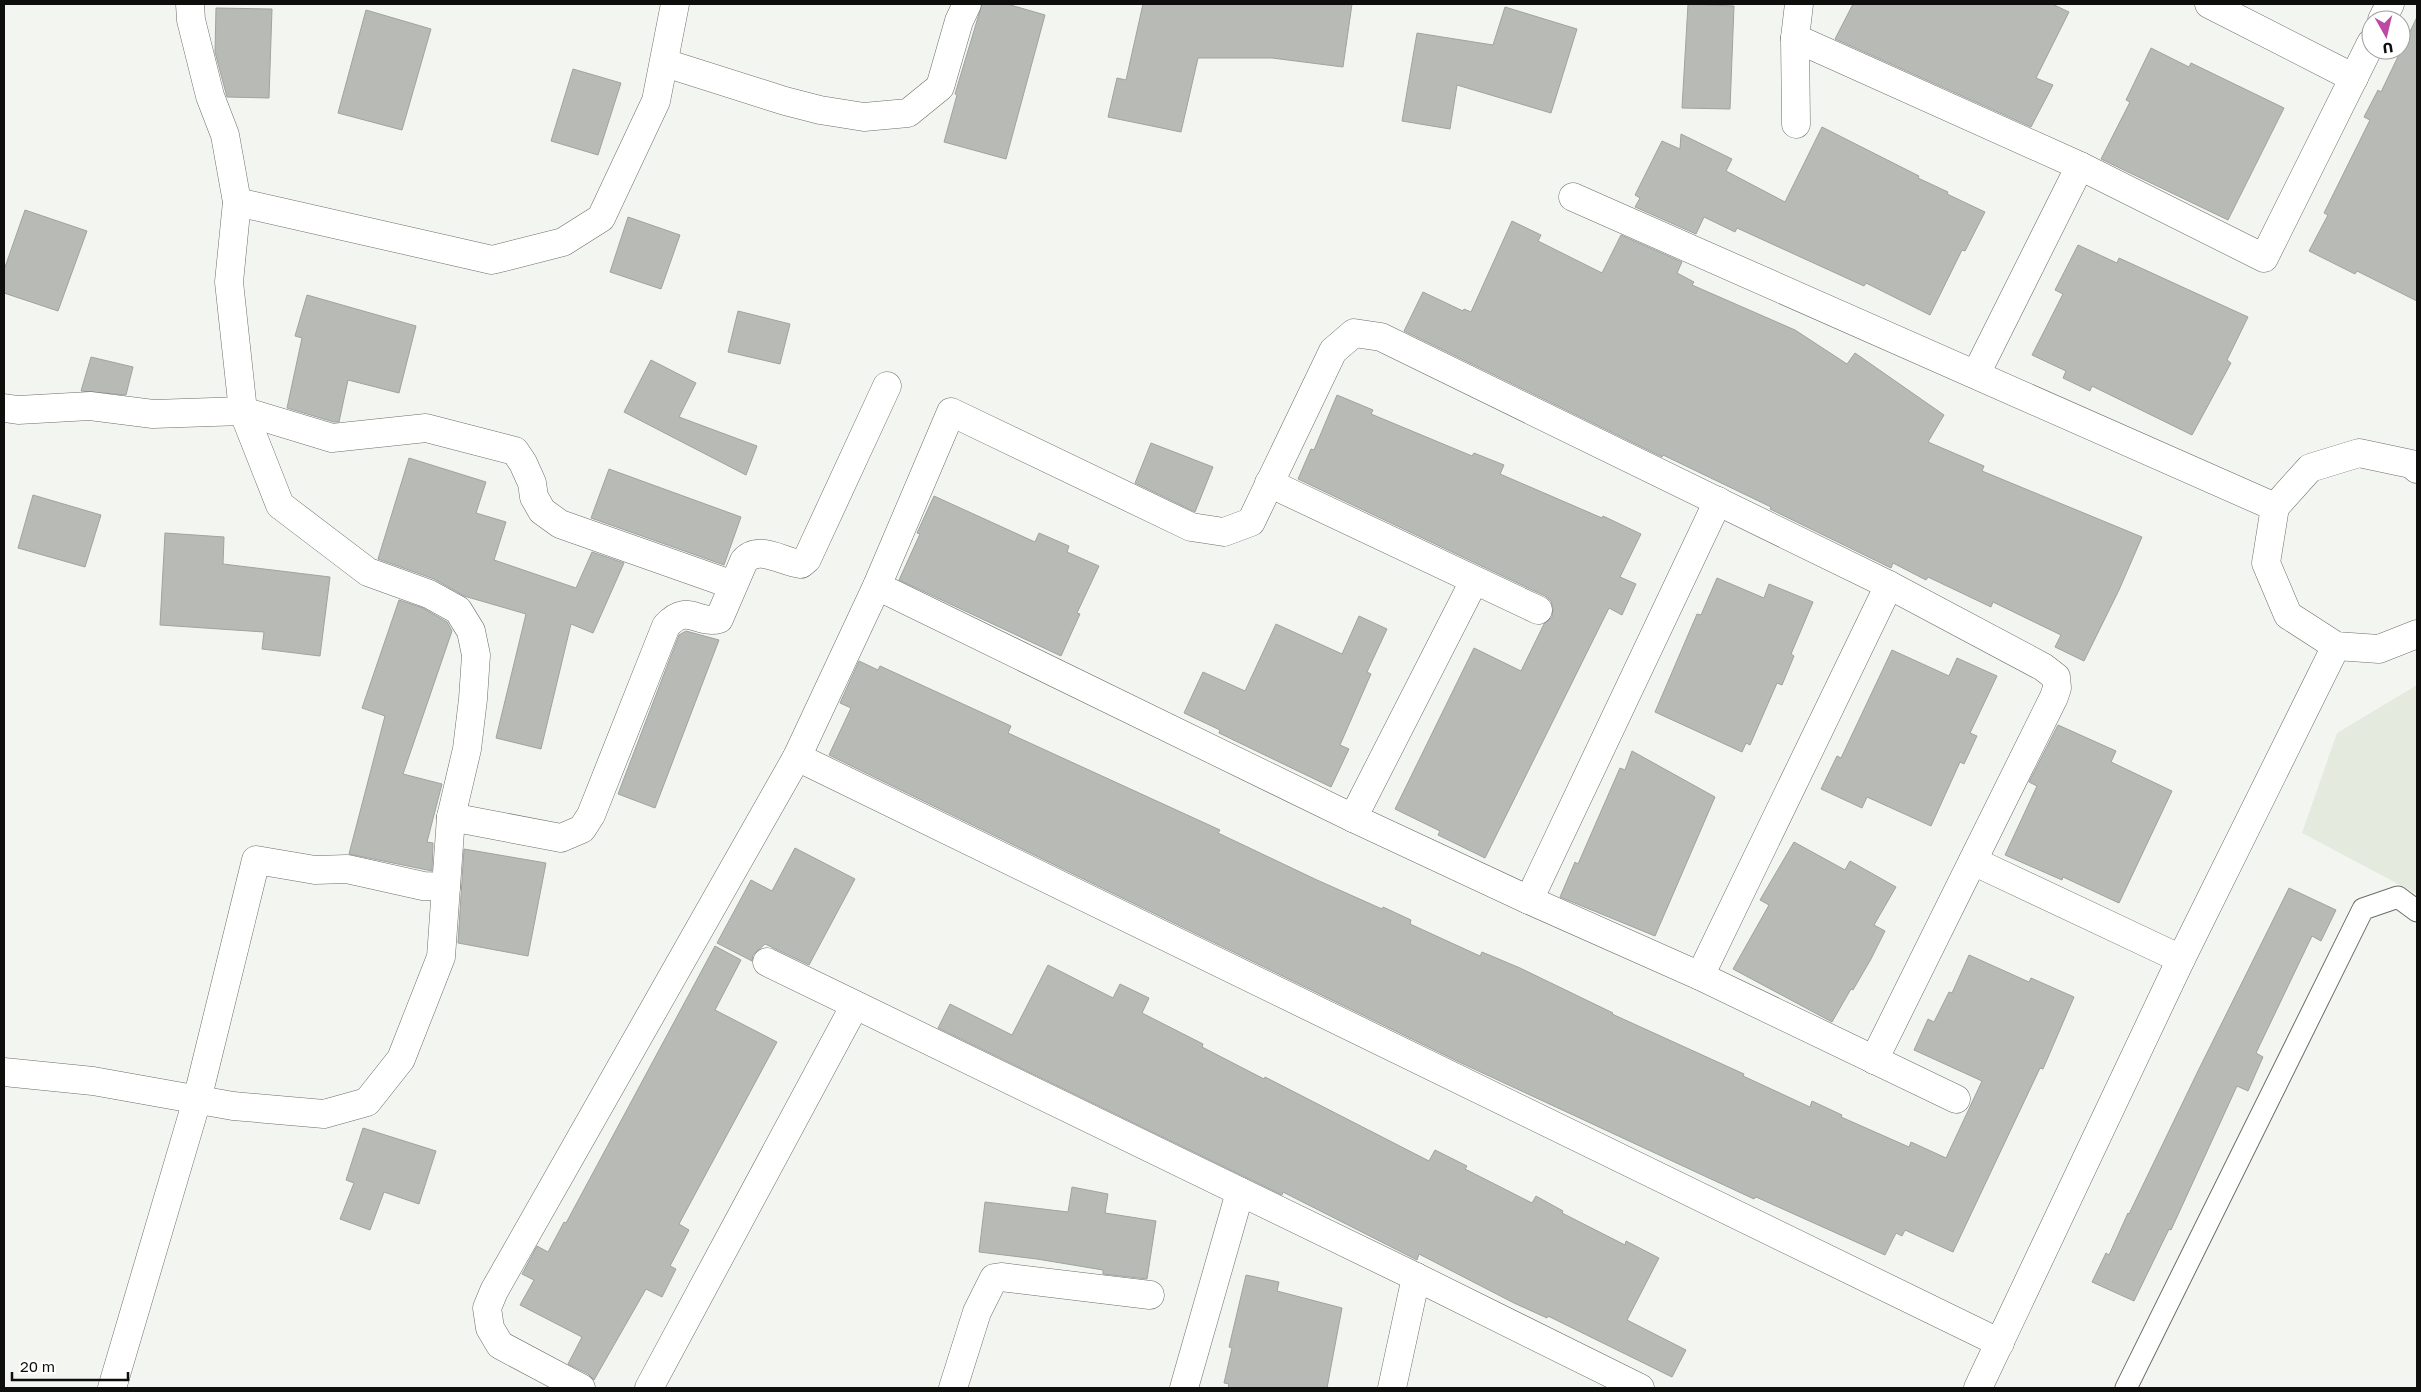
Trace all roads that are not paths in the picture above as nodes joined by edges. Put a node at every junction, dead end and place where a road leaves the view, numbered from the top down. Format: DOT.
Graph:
graph roads {
  1 [pos="190,4"];
  2 [pos="675,4"];
  3 [pos="967,4"];
  4 [pos="1799,4"];
  5 [pos="2209,4"];
  6 [pos="1795,38"];
  7 [pos="2363,60"];
  8 [pos="665,63"];
  9 [pos="2354,78"];
  10 [pos="1796,124"];
  11 [pos="2080,166"];
  12 [pos="1573,197"];
  13 [pos="237,202"];
  14 [pos="1976,374"];
  15 [pos="887,386"];
  16 [pos="4,408"];
  17 [pos="243,411"];
  18 [pos="2415,461"];
  19 [pos="1269,483"];
  20 [pos="1718,500"];
  21 [pos="2275,508"];
  22 [pos="1474,581"];
  23 [pos="733,585"];
  24 [pos="1889,585"];
  25 [pos="877,586"];
  26 [pos="1538,610"];
  27 [pos="2417,634"];
  28 [pos="2336,646"];
  29 [pos="797,757"];
  30 [pos="451,817"];
  31 [pos="1353,818"];
  32 [pos="1973,861"];
  33 [pos="446,887"];
  34 [pos="1529,900"];
  35 [pos="2417,911"];
  36 [pos="2181,959"];
  37 [pos="767,962"];
  38 [pos="1700,976"];
  39 [pos="856,1005"];
  40 [pos="1874,1060"];
  41 [pos="4,1072"];
  42 [pos="1956,1099"];
  43 [pos="197,1100"];
  44 [pos="1240,1192"];
  45 [pos="1416,1277"];
  46 [pos="1150,1295"];
  47 [pos="2000,1343"];
  48 [pos="112,1388"];
  49 [pos="581,1388"];
  50 [pos="649,1388"];
  51 [pos="953,1388"];
  52 [pos="1184,1388"];
  53 [pos="1392,1388"];
  54 [pos="1640,1388"];
  55 [pos="1978,1388"];
  56 [pos="2126,1388"];
  1 -- 13 [label="street"];
  2 -- 8 [label="street"];
  3 -- 8 [label="street"];
  4 -- 6 [label="street"];
  5 -- 9 [label="street"];
  6 -- 10 [label="street"];
  6 -- 11 [label="street"];
  7 -- 9 [label="street"];
  8 -- 13 [label="street"];
  9 -- 11 [label="street"];
  11 -- 14 [label="street"];
  12 -- 14 [label="street"];
  13 -- 17 [label="street"];
  14 -- 21 [label="street"];
  15 -- 23 [label="street"];
  16 -- 17 [label="street"];
  17 -- 23 [label="street"];
  17 -- 30 [label="street"];
  18 -- 21 [label="street"];
  19 -- 20 [label="street"];
  19 -- 22 [label="street"];
  19 -- 25 [label="street"];
  20 -- 24 [label="street"];
  20 -- 34 [label="street"];
  21 -- 28 [label="street"];
  22 -- 26 [label="street"];
  22 -- 31 [label="street"];
  23 -- 30 [label="street"];
  24 -- 32 [label="street"];
  24 -- 38 [label="street"];
  25 -- 29 [label="street"];
  25 -- 31 [label="street"];
  27 -- 28 [label="street"];
  28 -- 36 [label="street"];
  29 -- 47 [label="street"];
  29 -- 49 [label="street"];
  30 -- 33 [label="street"];
  31 -- 34 [label="street"];
  32 -- 36 [label="street"];
  32 -- 40 [label="street"];
  33 -- 43 [label="street"];
  33 -- 43 [label="street"];
  34 -- 38 [label="street"];
  35 -- 56 [label="lane"];
  36 -- 47 [label="street"];
  37 -- 39 [label="street"];
  38 -- 40 [label="street"];
  39 -- 44 [label="street"];
  39 -- 50 [label="street"];
  40 -- 42 [label="street"];
  41 -- 43 [label="street"];
  43 -- 48 [label="street"];
  44 -- 45 [label="street"];
  44 -- 52 [label="street"];
  45 -- 53 [label="street"];
  45 -- 54 [label="street"];
  46 -- 51 [label="street"];
  47 -- 55 [label="street"];
}
